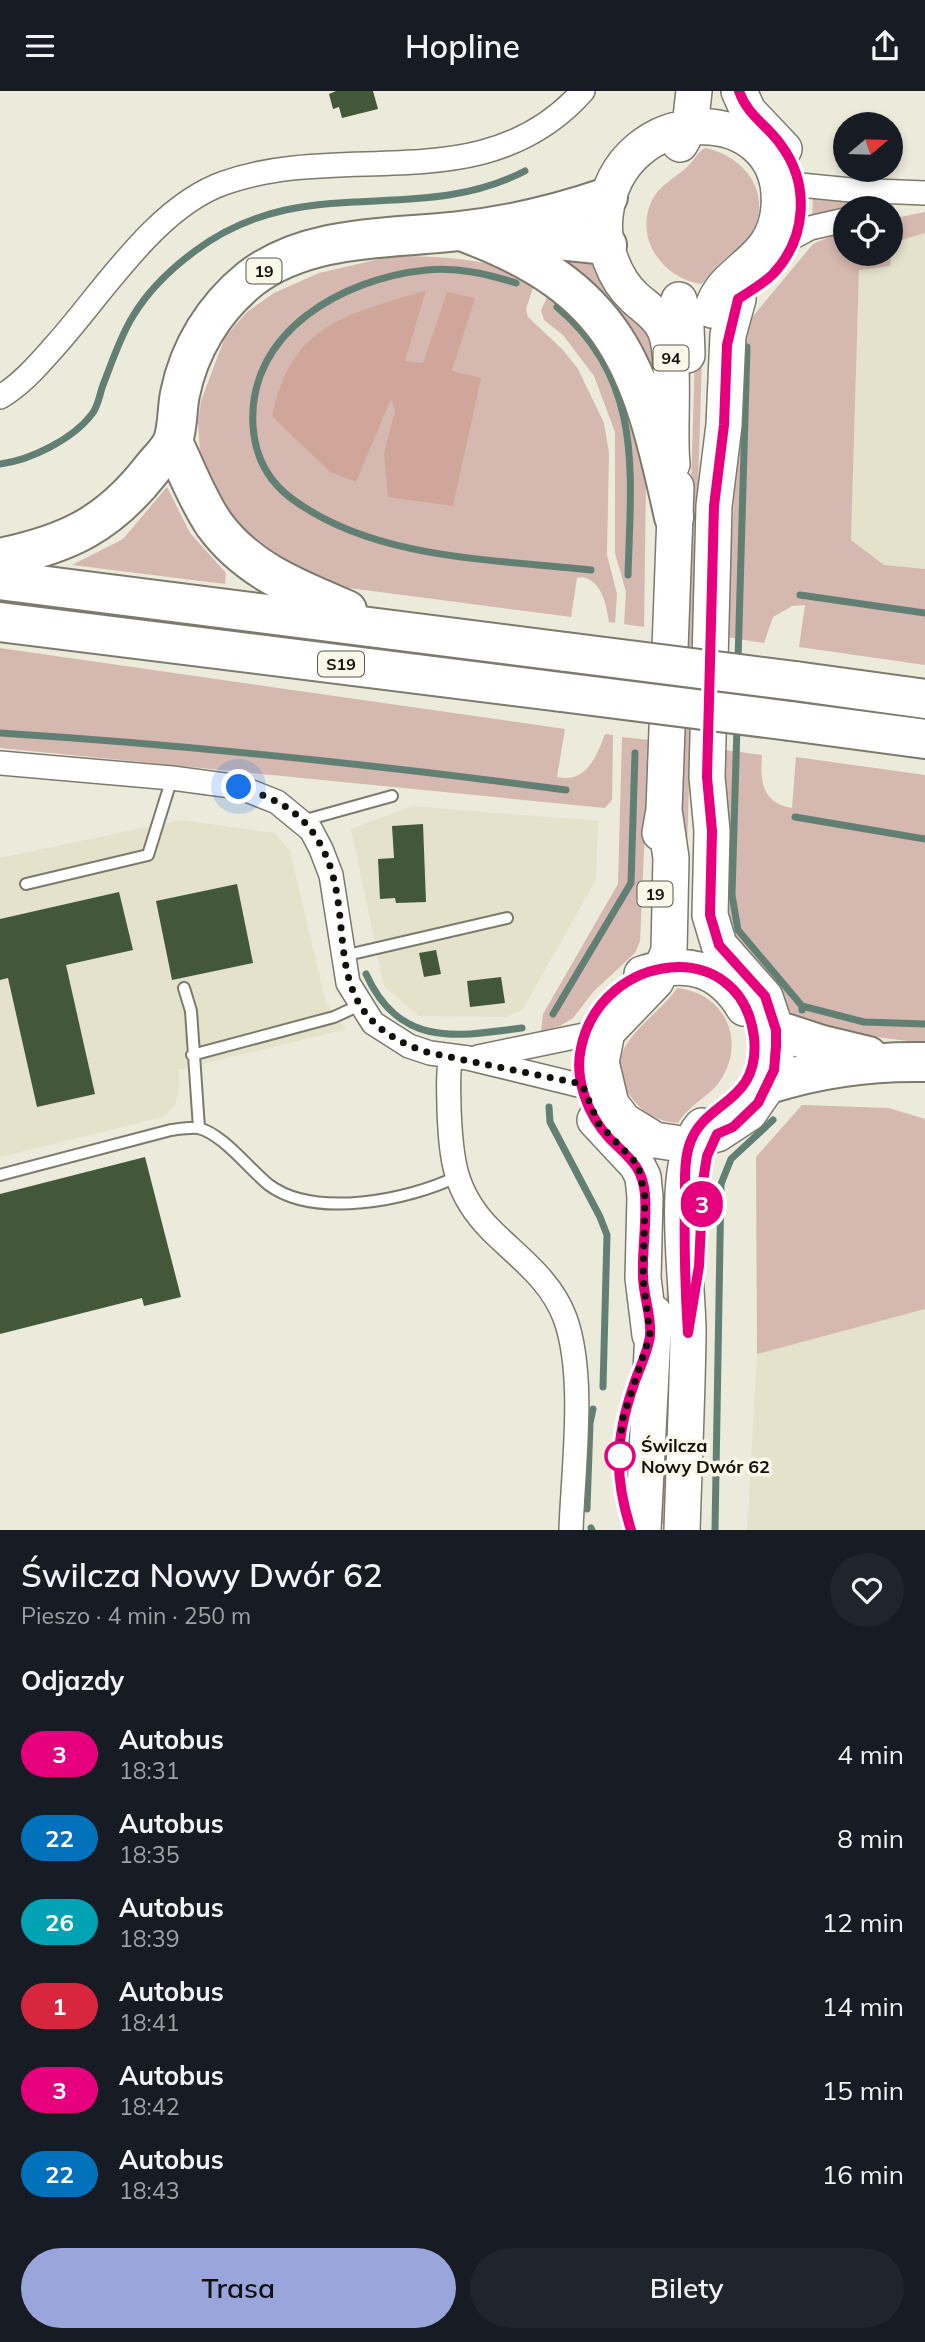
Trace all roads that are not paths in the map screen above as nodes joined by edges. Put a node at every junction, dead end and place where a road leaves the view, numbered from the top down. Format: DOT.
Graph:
graph roads {
  1 [pos="583,91"];
  2 [pos="678,91"];
  3 [pos="694,91"];
  4 [pos="720,91"];
  5 [pos="738,91"];
  6 [pos="677,129"];
  7 [pos="725,129"];
  8 [pos="788,181"];
  9 [pos="925,195"];
  10 [pos="608,197"];
  11 [pos="903,203"];
  12 [pos="833,223"];
  13 [pos="461,231"];
  14 [pos="795,236"];
  15 [pos="618,248"];
  16 [pos="679,300"];
  17 [pos="726,300"];
  18 [pos="0,397"];
  19 [pos="173,442"];
  20 [pos="675,505"];
  21 [pos="0,558"];
  22 [pos="0,580"];
  23 [pos="0,622"];
  24 [pos="394,630"];
  25 [pos="925,699"];
  26 [pos="866,731"];
  27 [pos="925,739"];
  28 [pos="925,750"];
  29 [pos="0,763"];
  30 [pos="707,777"];
  31 [pos="172,778"];
  32 [pos="392,796"];
  33 [pos="302,821"];
  34 [pos="26,884"];
  35 [pos="507,918"];
  36 [pos="343,956"];
  37 [pos="650,972"];
  38 [pos="704,972"];
  39 [pos="184,988"];
  40 [pos="360,1005"];
  41 [pos="763,1025"];
  42 [pos="584,1035"];
  43 [pos="192,1055"];
  44 [pos="460,1057"];
  45 [pos="908,1061"];
  46 [pos="769,1084"];
  47 [pos="595,1088"];
  48 [pos="199,1128"];
  49 [pos="704,1138"];
  50 [pos="656,1140"];
  51 [pos="0,1175"];
  52 [pos="456,1177"];
  53 [pos="650,1335"];
  54 [pos="571,1530"];
  55 [pos="631,1530"];
  56 [pos="643,1530"];
  57 [pos="682,1530"];
  1 -- 18 [label="street"];
  2 -- 6 [label="main road, 94"];
  3 -- 6 [label="main road, 94"];
  4 -- 7 [label="main road"];
  5 -- 8 [label="main road"];
  6 -- 7 [label="main road"];
  6 -- 10 [label="main road, 94"];
  6 -- 15 [label="main road, 94"];
  7 -- 8 [label="main road"];
  8 -- 9 [label="street"];
  8 -- 14 [label="main road"];
  8 -- 17 [label="main road"];
  9 -- 11 [label="street"];
  10 -- 13 [label="highway"];
  10 -- 15 [label="main road, 94"];
  12 -- 14 [label="street"];
  13 -- 15 [label="highway"];
  13 -- 19 [label="highway, 19"];
  13 -- 20 [label="highway, 19"];
  14 -- 17 [label="main road"];
  15 -- 16 [label="main road, 94"];
  15 -- 20 [label="main road, 94"];
  16 -- 17 [label="main road"];
  16 -- 20 [label="main road, 94"];
  17 -- 30 [label="main road, 94"];
  19 -- 21 [label="highway"];
  19 -- 24 [label="highway"];
  20 -- 37 [label="main road, 19"];
  22 -- 24 [label="highway, S19"];
  23 -- 26 [label="highway, S19, bridge"];
  24 -- 25 [label="highway, S19, bridge"];
  26 -- 27 [label="highway, S19"];
  26 -- 28 [label="highway"];
  29 -- 31 [label="street"];
  30 -- 38 [label="main road, 94"];
  30 -- 41 [label="main road, 94"];
  31 -- 33 [label="street"];
  31 -- 34 [label="lane"];
  32 -- 33 [label="lane"];
  33 -- 36 [label="street"];
  35 -- 36 [label="lane"];
  36 -- 40 [label="street"];
  37 -- 38 [label="main road"];
  37 -- 42 [label="main road, 19"];
  37 -- 47 [label="main road, 19"];
  38 -- 41 [label="main road, 94"];
  39 -- 43 [label="lane"];
  40 -- 43 [label="lane"];
  40 -- 44 [label="street"];
  41 -- 45 [label="highway"];
  41 -- 46 [label="main road, 94"];
  41 -- 49 [label="main road, 94"];
  42 -- 44 [label="street"];
  42 -- 47 [label="main road, 19"];
  43 -- 48 [label="lane"];
  44 -- 47 [label="street"];
  44 -- 52 [label="street"];
  45 -- 46 [label="highway"];
  46 -- 49 [label="main road"];
  47 -- 50 [label="main road, 19"];
  47 -- 53 [label="main road, 19"];
  48 -- 51 [label="lane"];
  48 -- 52 [label="lane"];
  49 -- 50 [label="main road"];
  49 -- 57 [label="main road"];
  50 -- 53 [label="main road, 19"];
  52 -- 54 [label="street"];
  53 -- 55 [label="lane"];
  53 -- 56 [label="main road, 19"];
}
